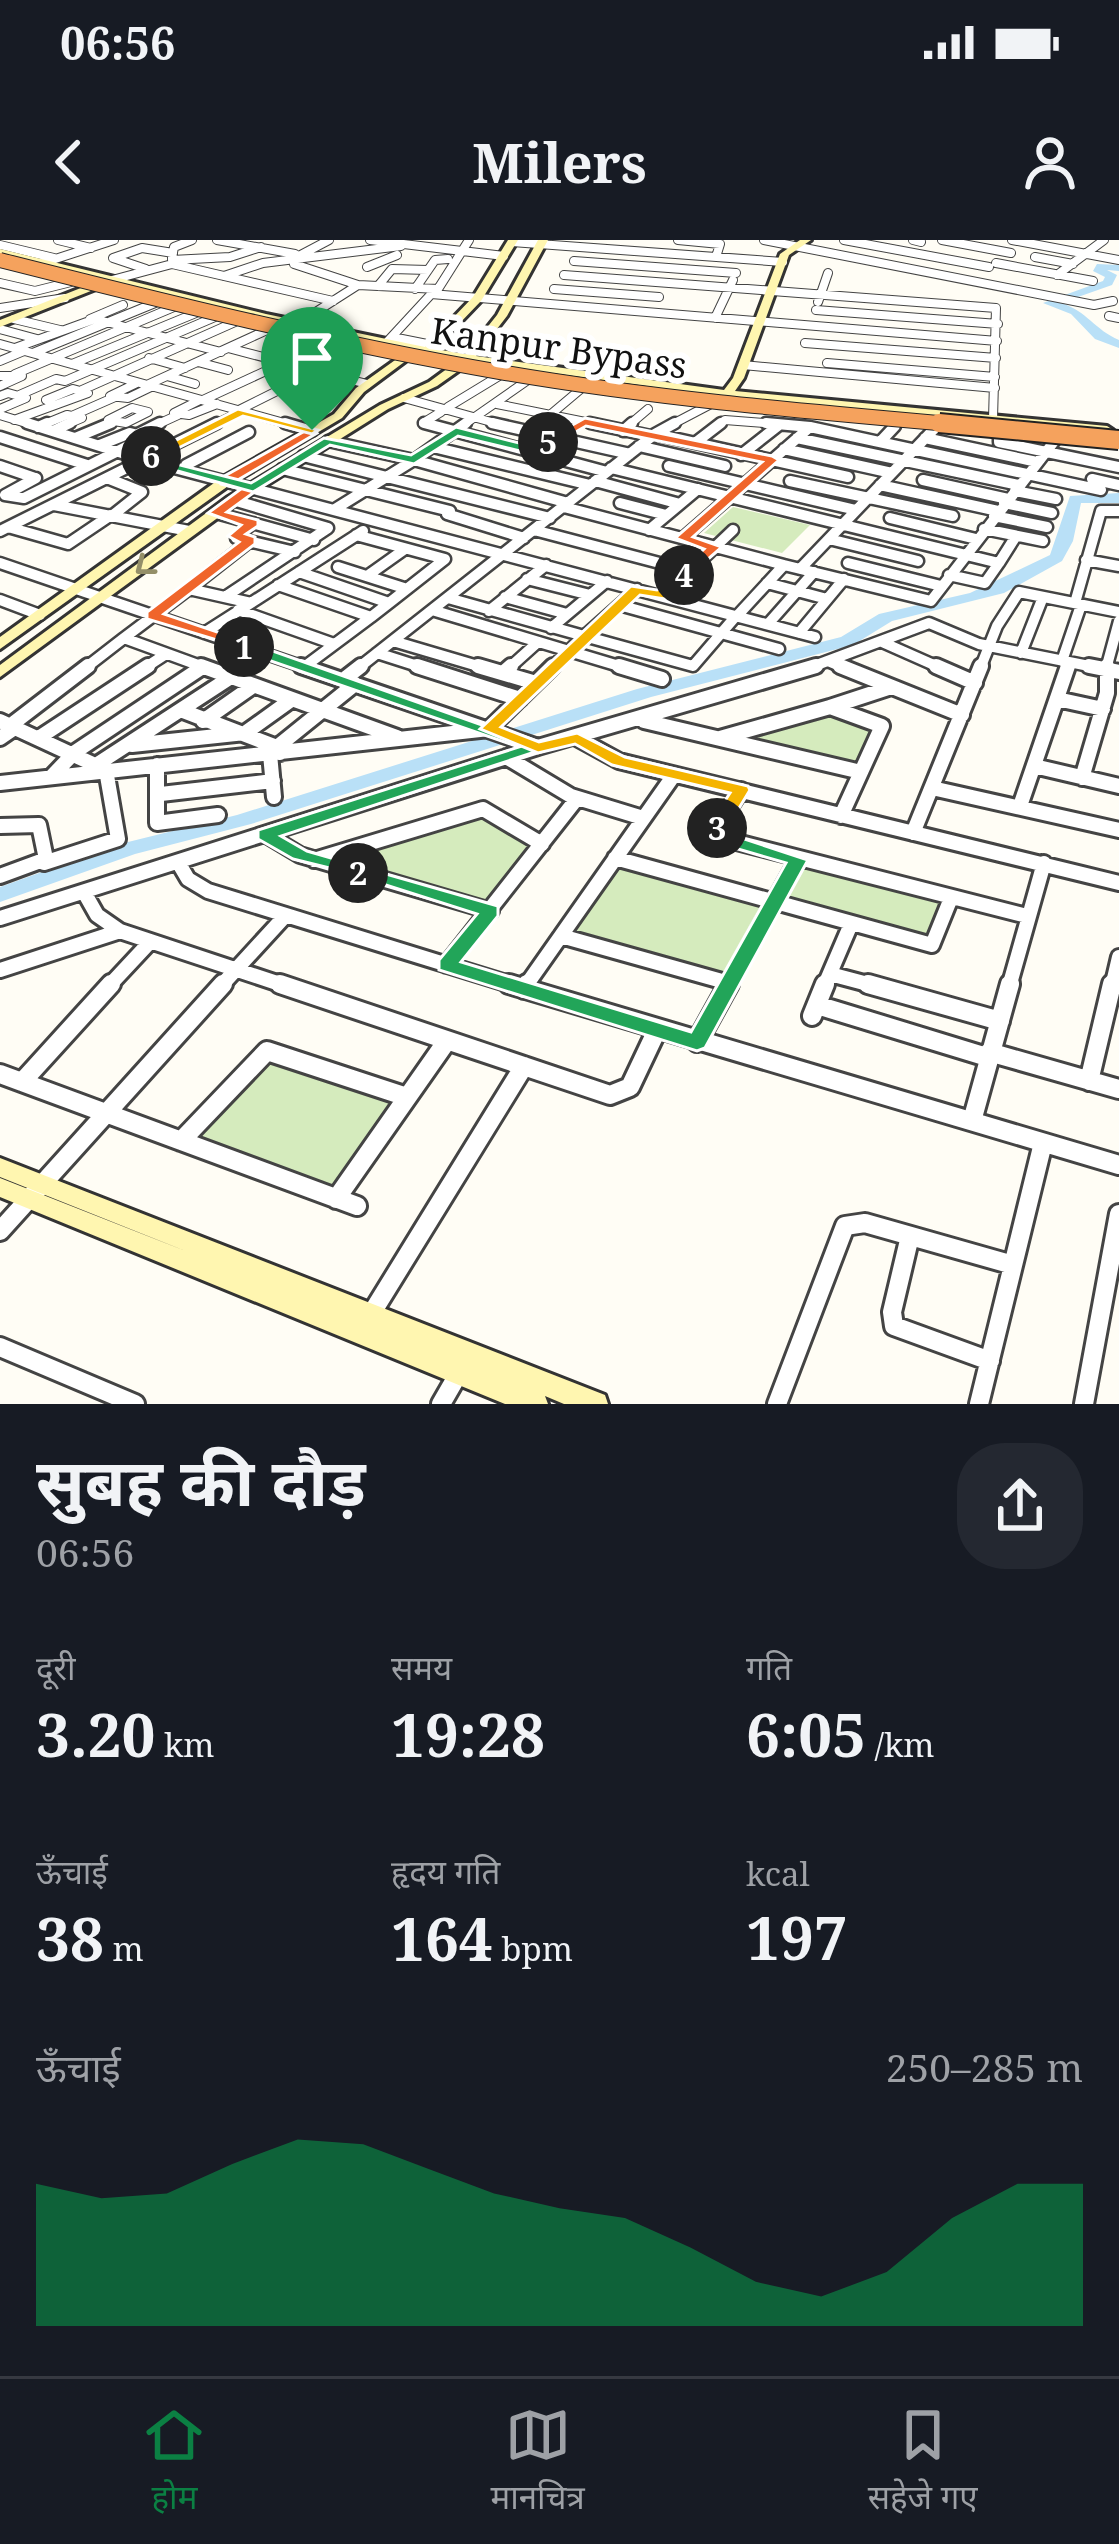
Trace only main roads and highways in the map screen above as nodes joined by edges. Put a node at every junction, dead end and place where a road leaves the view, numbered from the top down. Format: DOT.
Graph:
graph roads {
  1 [pos="0,256"];
  2 [pos="1119,438"];
  1 -- 2 [label="highway, Kanpur Bypass, bridge"];
}
